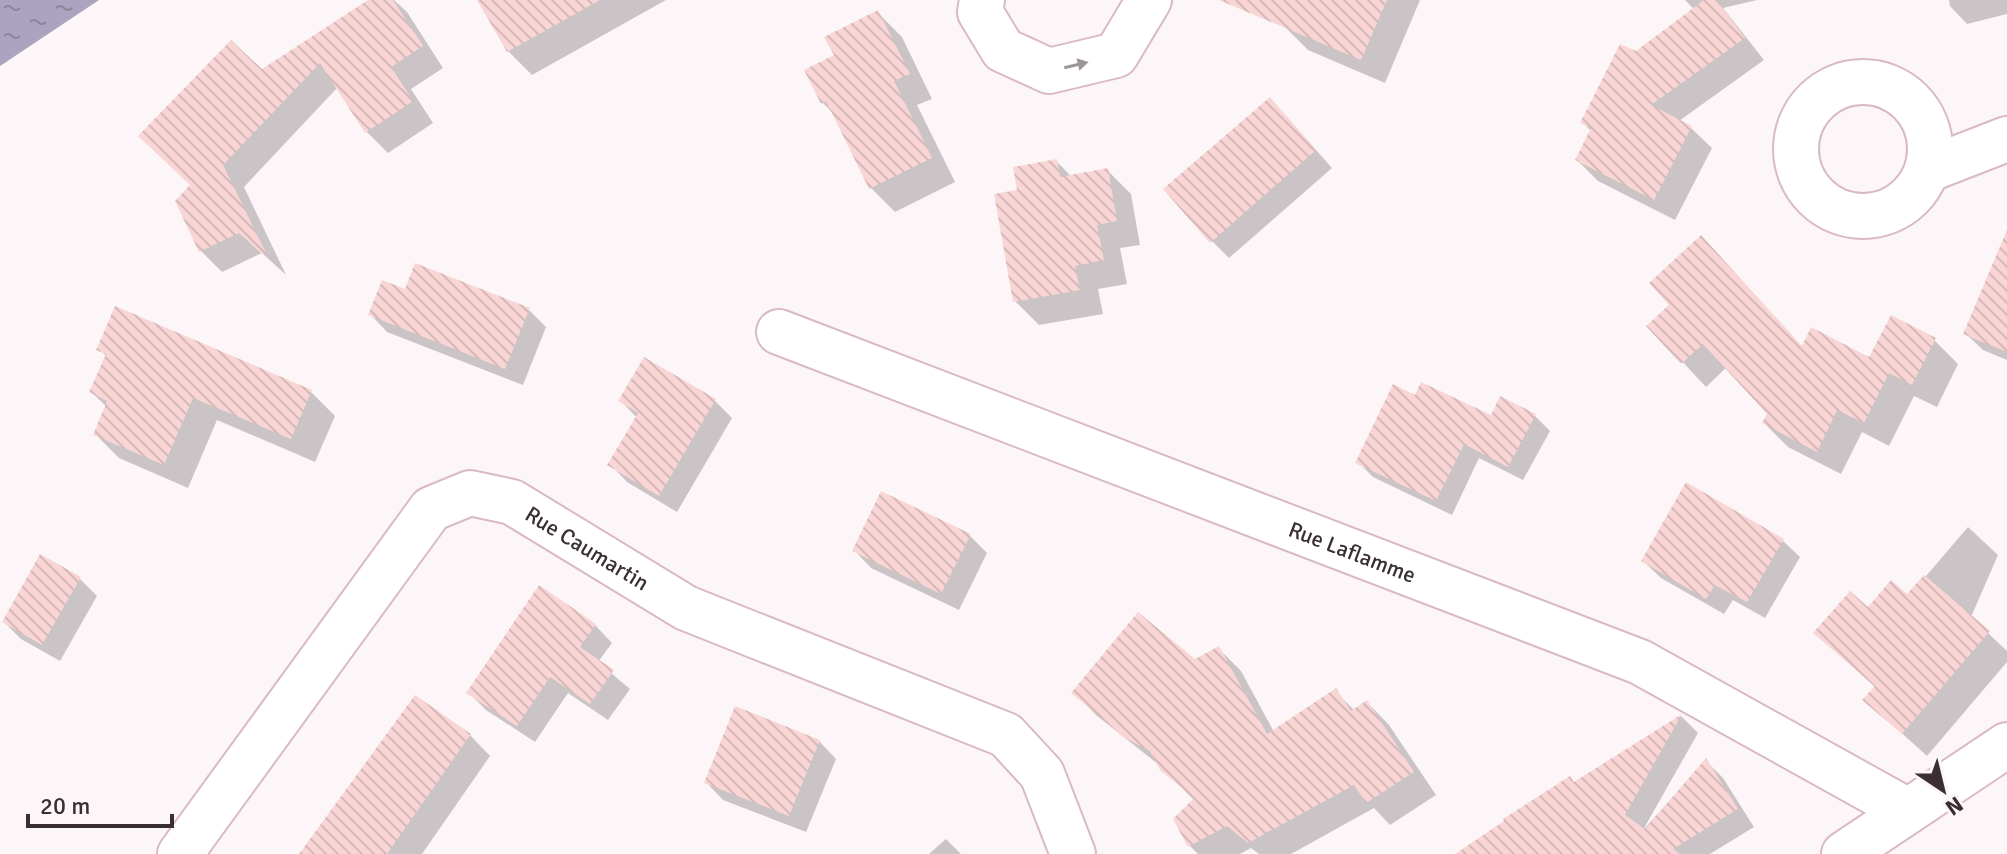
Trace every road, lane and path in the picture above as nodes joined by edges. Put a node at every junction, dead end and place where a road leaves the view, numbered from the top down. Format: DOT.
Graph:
graph roads {
  1 [pos="982,0"];
  2 [pos="1149,0"];
  3 [pos="2007,139"];
  4 [pos="1927,170"];
  5 [pos="779,332"];
  6 [pos="2007,745"];
  7 [pos="1908,811"];
  8 [pos="180,854"];
  9 [pos="1073,854"];
  10 [pos="1844,854"];
  1 -- 2 [label="street, one-way"];
  3 -- 4 [label="street"];
  5 -- 7 [label="street, Rue Laflamme"];
  6 -- 7 [label="street"];
  7 -- 10 [label="street"];
  8 -- 9 [label="street, Rue Caumartin"];
}
